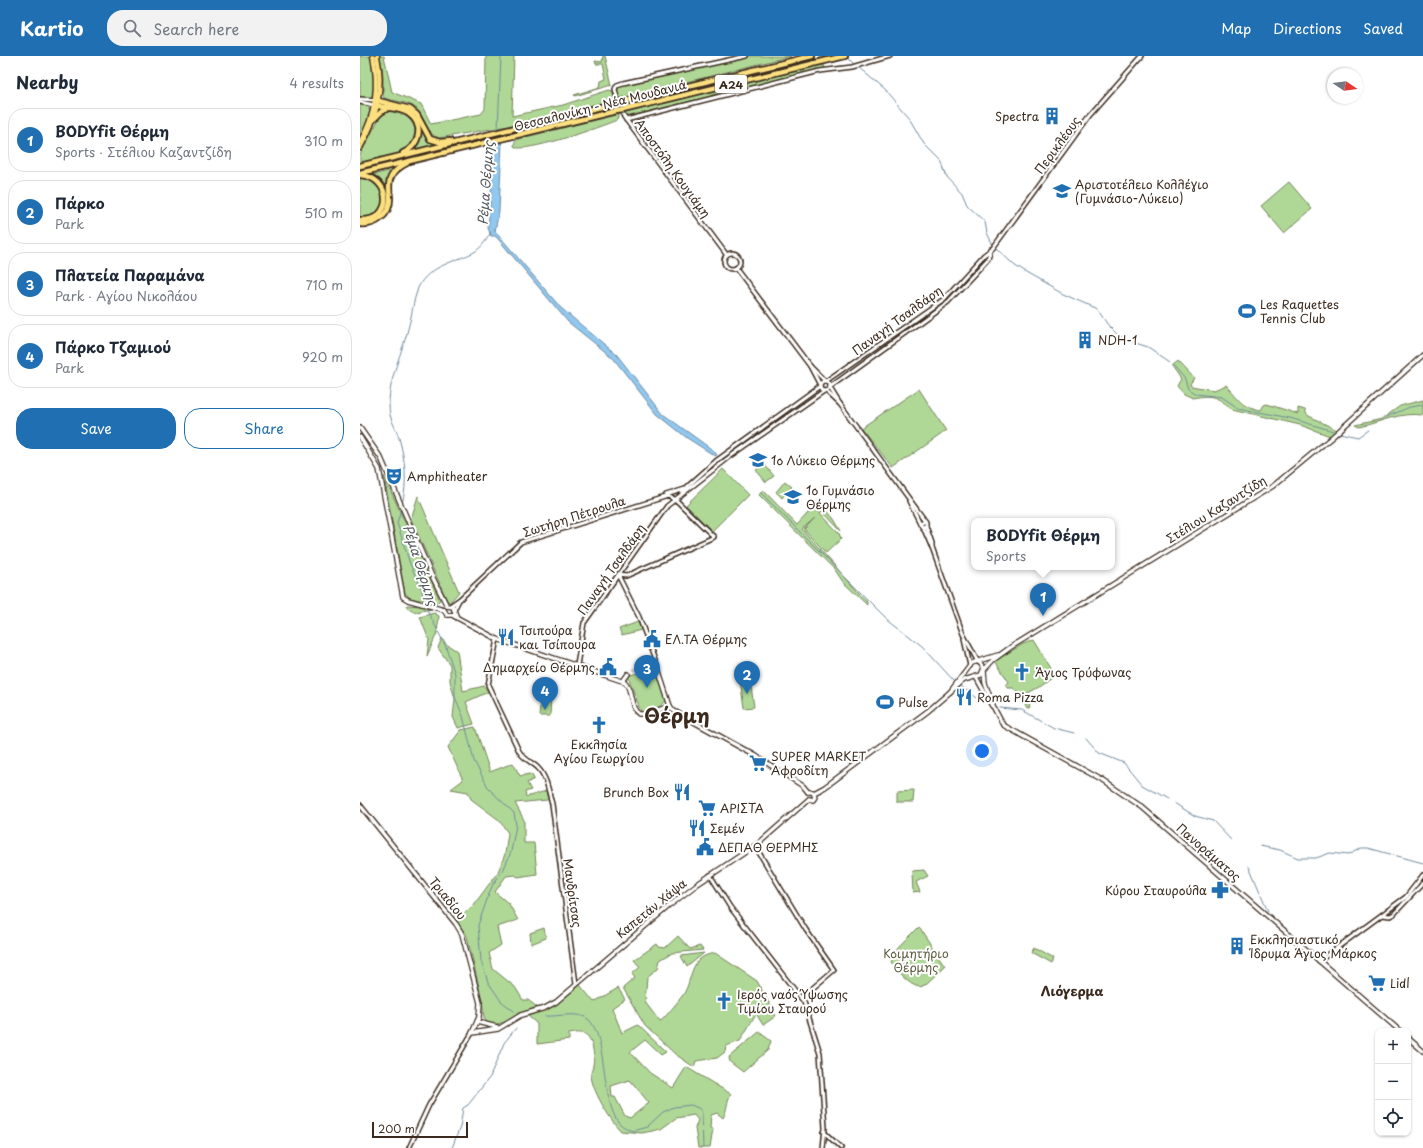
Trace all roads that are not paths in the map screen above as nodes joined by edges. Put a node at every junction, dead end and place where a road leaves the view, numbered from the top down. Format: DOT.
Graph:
graph roads {
  1 [pos="373,56"];
  2 [pos="377,56"];
  3 [pos="747,56"];
  4 [pos="812,56"];
  5 [pos="845,56"];
  6 [pos="890,56"];
  7 [pos="1142,56"];
  8 [pos="360,99"];
  9 [pos="360,102"];
  10 [pos="376,103"];
  11 [pos="389,108"];
  12 [pos="374,119"];
  13 [pos="632,119"];
  14 [pos="626,120"];
  15 [pos="631,126"];
  16 [pos="472,139"];
  17 [pos="360,142"];
  18 [pos="360,148"];
  19 [pos="417,158"];
  20 [pos="388,159"];
  21 [pos="360,166"];
  22 [pos="360,174"];
  23 [pos="360,220"];
  24 [pos="360,224"];
  25 [pos="992,249"];
  26 [pos="726,254"];
  27 [pos="736,268"];
  28 [pos="1423,355"];
  29 [pos="810,366"];
  30 [pos="826,381"];
  31 [pos="820,385"];
  32 [pos="830,387"];
  33 [pos="825,391"];
  34 [pos="840,404"];
  35 [pos="360,428"];
  36 [pos="360,437"];
  37 [pos="378,454"];
  38 [pos="374,457"];
  39 [pos="685,489"];
  40 [pos="681,495"];
  41 [pos="666,496"];
  42 [pos="676,499"];
  43 [pos="908,500"];
  44 [pos="924,521"];
  45 [pos="920,523"];
  46 [pos="924,526"];
  47 [pos="618,575"];
  48 [pos="460,599"];
  49 [pos="449,606"];
  50 [pos="444,610"];
  51 [pos="454,610"];
  52 [pos="452,615"];
  53 [pos="460,620"];
  54 [pos="963,634"];
  55 [pos="497,639"];
  56 [pos="1001,654"];
  57 [pos="978,662"];
  58 [pos="656,663"];
  59 [pos="577,665"];
  60 [pos="646,666"];
  61 [pos="970,667"];
  62 [pos="984,671"];
  63 [pos="628,674"];
  64 [pos="976,677"];
  65 [pos="623,681"];
  66 [pos="958,684"];
  67 [pos="670,706"];
  68 [pos="994,708"];
  69 [pos="808,792"];
  70 [pos="814,793"];
  71 [pos="808,800"];
  72 [pos="360,805"];
  73 [pos="755,846"];
  74 [pos="710,875"];
  75 [pos="1423,876"];
  76 [pos="1423,883"];
  77 [pos="1382,915"];
  78 [pos="1320,961"];
  79 [pos="576,984"];
  80 [pos="801,998"];
  81 [pos="480,1015"];
  82 [pos="477,1022"];
  83 [pos="486,1027"];
  84 [pos="1397,1028"];
  85 [pos="472,1032"];
  86 [pos="1411,1041"];
  87 [pos="1423,1051"];
  88 [pos="824,1132"];
  89 [pos="409,1148"];
  90 [pos="823,1148"];
  91 [pos="841,1148"];
  1 -- 10 [label="main road"];
  2 -- 10 [label="main road"];
  3 -- 14 [label="street, Αποστόλη Κουγιάμη"];
  4 -- 16 [label="highway, Θεσσαλονίκη - Νέα Μουδανιά / Α24, bridge"];
  5 -- 19 [label="highway, Θεσσαλονίκη - Νέα Μουδανιά / Α24, bridge"];
  6 -- 13 [label="street"];
  7 -- 25 [label="street, Περικλέους"];
  8 -- 10 [label="street"];
  9 -- 10 [label="street"];
  10 -- 11 [label="highway"];
  10 -- 12 [label="main road"];
  10 -- 16 [label="highway"];
  10 -- 17 [label="main road"];
  11 -- 12 [label="highway"];
  11 -- 20 [label="highway"];
  12 -- 18 [label="main road"];
  13 -- 14 [label="street"];
  13 -- 15 [label="street"];
  14 -- 15 [label="street, Αποστόλη Κουγιάμη"];
  15 -- 26 [label="street, Αποστόλη Κουγιάμη"];
  16 -- 20 [label="highway, Θεσσαλονίκη - Νέα Μουδανιά / Α24"];
  19 -- 22 [label="highway, Θεσσαλονίκη - Νέα Μουδανιά / Α24"];
  19 -- 24 [label="highway"];
  20 -- 21 [label="highway, Θεσσαλονίκη - Νέα Μουδανιά / Α24"];
  22 -- 23 [label="highway"];
  25 -- 30 [label="street, Παναγή Τσαλδάρη"];
  25 -- 32 [label="street, Παναγή Τσαλδάρη"];
  26 -- 27 [label="street"];
  26 -- 27 [label="street"];
  27 -- 29 [label="street"];
  28 -- 56 [label="main road, Στέλιου Καζαντζίδη"];
  29 -- 30 [label="street"];
  29 -- 31 [label="street"];
  30 -- 31 [label="street, Παναγή Τσαλδάρη"];
  30 -- 32 [label="street"];
  31 -- 33 [label="street"];
  31 -- 39 [label="street, Παναγή Τσαλδάρη"];
  32 -- 33 [label="street, Παναγή Τσαλδάρη"];
  32 -- 34 [label="street"];
  33 -- 34 [label="street"];
  33 -- 40 [label="street, Παναγή Τσαλδάρη"];
  34 -- 43 [label="street"];
  35 -- 37 [label="main road"];
  36 -- 38 [label="main road"];
  37 -- 38 [label="main road"];
  37 -- 49 [label="main road"];
  38 -- 50 [label="main road"];
  39 -- 40 [label="street, Παναγή Τσαλδάρη"];
  39 -- 41 [label="street, Σωτήρη Πέτρουλα"];
  40 -- 42 [label="street, Παναγή Τσαλδάρη"];
  41 -- 42 [label="street"];
  41 -- 48 [label="street, Σωτήρη Πέτρουλα"];
  42 -- 47 [label="street, Παναγή Τσαλδάρη"];
  42 -- 47 [label="street"];
  43 -- 44 [label="street"];
  43 -- 45 [label="street"];
  44 -- 45 [label="street"];
  44 -- 46 [label="street"];
  45 -- 46 [label="street"];
  46 -- 54 [label="street"];
  47 -- 58 [label="street"];
  47 -- 59 [label="street, Παναγή Τσαλδάρη"];
  48 -- 49 [label="street, Σωτήρη Πέτρουλα"];
  48 -- 51 [label="street, Σωτήρη Πέτρουλα"];
  49 -- 50 [label="main road"];
  49 -- 51 [label="main road"];
  50 -- 52 [label="main road"];
  51 -- 52 [label="main road"];
  51 -- 53 [label="main road"];
  52 -- 53 [label="main road"];
  53 -- 55 [label="main road"];
  54 -- 57 [label="street"];
  54 -- 61 [label="street"];
  55 -- 59 [label="main road"];
  55 -- 79 [label="street, Μανδρίτσας"];
  56 -- 57 [label="main road, Στέλιου Καζαντζίδη"];
  56 -- 62 [label="main road, Στέλιου Καζαντζίδη"];
  57 -- 61 [label="main road"];
  57 -- 62 [label="main road"];
  58 -- 60 [label="main road"];
  58 -- 67 [label="main road"];
  59 -- 65 [label="main road"];
  61 -- 64 [label="main road"];
  61 -- 66 [label="main road"];
  62 -- 64 [label="main road"];
  62 -- 68 [label="main road, Πανοράματος"];
  63 -- 65 [label="main road"];
  64 -- 66 [label="main road"];
  64 -- 68 [label="main road, Πανοράματος"];
  65 -- 67 [label="main road"];
  66 -- 70 [label="main road"];
  67 -- 69 [label="main road"];
  68 -- 78 [label="main road, Πανοράματος"];
  69 -- 70 [label="main road"];
  69 -- 71 [label="main road"];
  70 -- 71 [label="main road, Καπετάν Χάψα"];
  71 -- 73 [label="main road, Καπετάν Χάψα"];
  72 -- 81 [label="main road, Τριαδίου"];
  73 -- 74 [label="main road, Καπετάν Χάψα"];
  73 -- 80 [label="street"];
  74 -- 79 [label="main road, Καπετάν Χάψα"];
  74 -- 80 [label="street"];
  75 -- 77 [label="street"];
  76 -- 77 [label="street"];
  77 -- 78 [label="street"];
  78 -- 84 [label="main road, Πανοράματος"];
  79 -- 83 [label="main road, Καπετάν Χάψα"];
  80 -- 88 [label="street"];
  81 -- 82 [label="main road, Τριαδίου"];
  81 -- 83 [label="main road"];
  82 -- 83 [label="main road, Καπετάν Χάψα"];
  82 -- 85 [label="main road, Τριαδίου"];
  83 -- 85 [label="main road"];
  85 -- 89 [label="street"];
  86 -- 87 [label="main road"];
  88 -- 90 [label="street"];
  88 -- 91 [label="street"];
}
